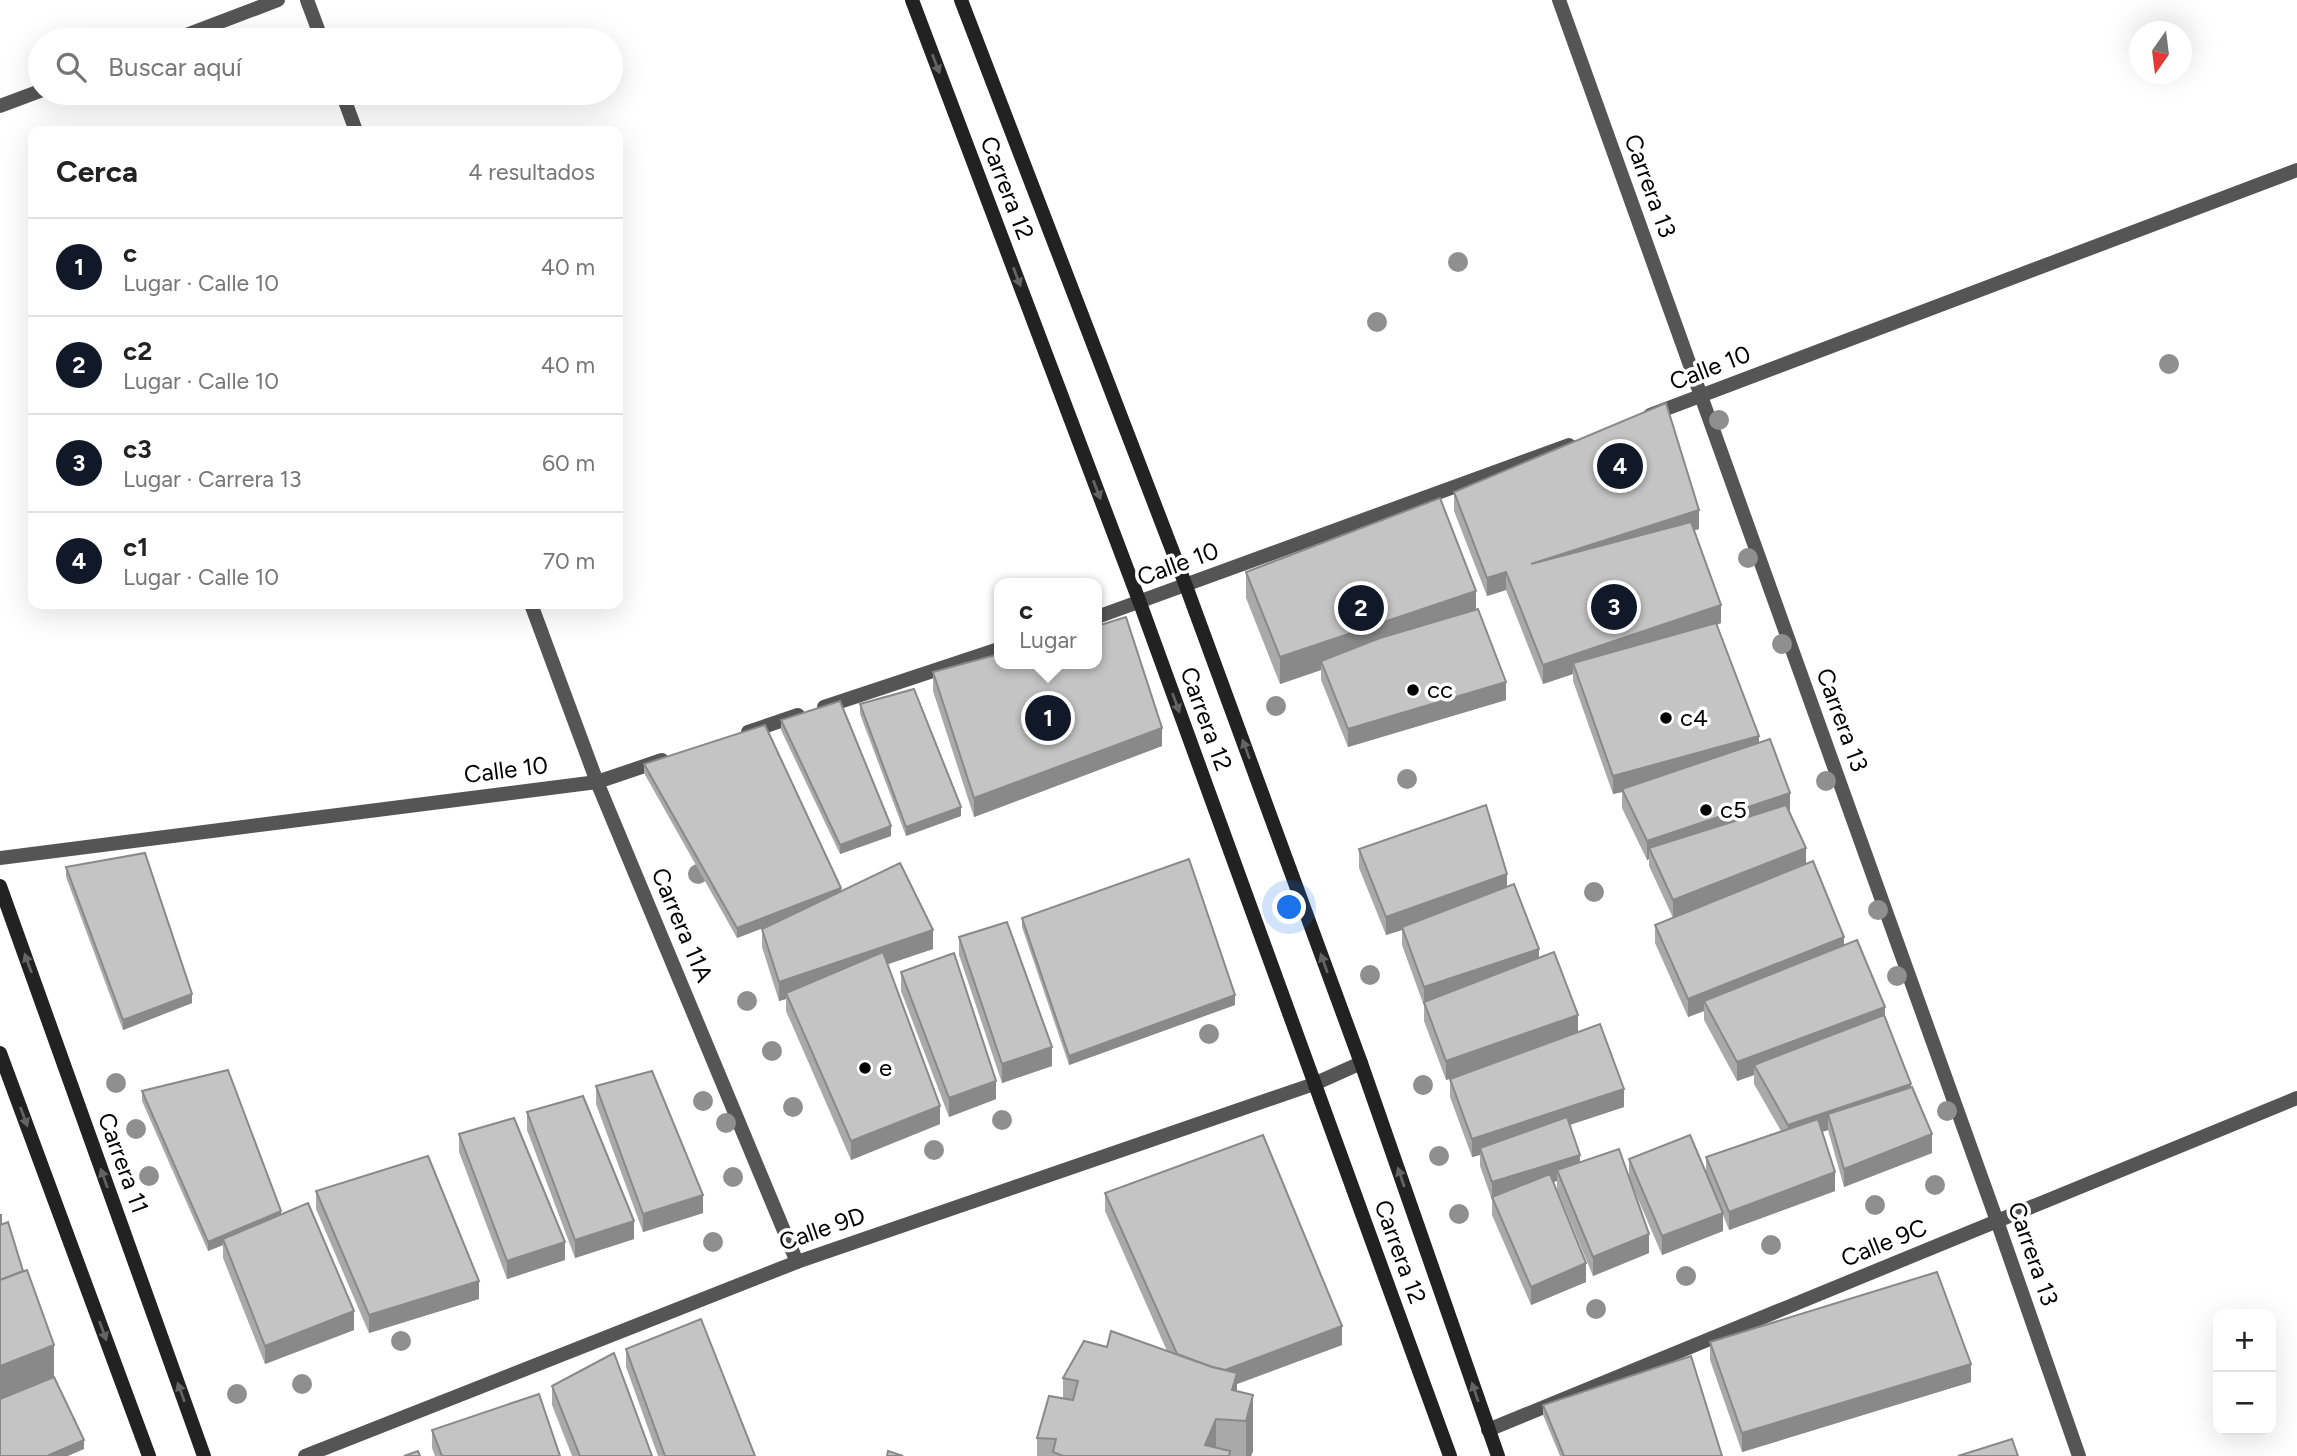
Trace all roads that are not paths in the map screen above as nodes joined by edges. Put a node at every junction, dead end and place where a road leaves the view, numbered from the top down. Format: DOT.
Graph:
graph roads {
  1 [pos="278,0"];
  2 [pos="307,0"];
  3 [pos="912,0"];
  4 [pos="961,0"];
  5 [pos="1559,0"];
  6 [pos="204,28"];
  7 [pos="318,28"];
  8 [pos="28,96"];
  9 [pos="346,105"];
  10 [pos="0,106"];
  11 [pos="354,126"];
  12 [pos="2297,170"];
  13 [pos="1702,396"];
  14 [pos="1637,420"];
  15 [pos="1586,439"];
  16 [pos="1186,586"];
  17 [pos="1140,603"];
  18 [pos="533,609"];
  19 [pos="1102,615"];
  20 [pos="994,651"];
  21 [pos="740,735"];
  22 [pos="675,756"];
  23 [pos="597,782"];
  24 [pos="0,858"];
  25 [pos="0,886"];
  26 [pos="0,1053"];
  27 [pos="1361,1063"];
  28 [pos="1314,1084"];
  29 [pos="2297,1098"];
  30 [pos="1997,1221"];
  31 [pos="797,1262"];
  32 [pos="1488,1430"];
  33 [pos="149,1456"];
  34 [pos="204,1456"];
  35 [pos="305,1456"];
  36 [pos="1450,1456"];
  37 [pos="1498,1456"];
  38 [pos="2079,1456"];
  1 -- 6 [label="street"];
  2 -- 7 [label="street"];
  3 -- 17 [label="street, Carrera 12, one-way"];
  4 -- 16 [label="street, Carrera 12"];
  5 -- 13 [label="street, Carrera 13"];
  8 -- 10 [label="street"];
  9 -- 11 [label="street"];
  12 -- 13 [label="street, Calle 10"];
  13 -- 14 [label="street, Calle 10"];
  13 -- 30 [label="street, Carrera 13"];
  15 -- 16 [label="street, Calle 10"];
  16 -- 17 [label="street, Calle 10"];
  27 -- 16 [label="street, Carrera 12, one-way"];
  17 -- 19 [label="street, Calle 10"];
  17 -- 28 [label="street, Carrera 12, one-way"];
  18 -- 23 [label="street, Carrera 11A"];
  20 -- 21 [label="street"];
  22 -- 23 [label="street, Calle 10"];
  23 -- 24 [label="street, Calle 10"];
  23 -- 31 [label="street, Carrera 11A"];
  34 -- 25 [label="street, Carrera 11, one-way"];
  26 -- 33 [label="street, one-way"];
  27 -- 28 [label="street, Calle 9D"];
  32 -- 27 [label="street, Carrera 12, one-way"];
  28 -- 31 [label="street, Calle 9D"];
  28 -- 36 [label="street, Carrera 12"];
  29 -- 30 [label="street, Calle 9C"];
  30 -- 32 [label="street, Calle 9C"];
  30 -- 38 [label="street, Carrera 13"];
  31 -- 35 [label="street, Calle 9D"];
  32 -- 37 [label="street, Carrera 12"];
}
